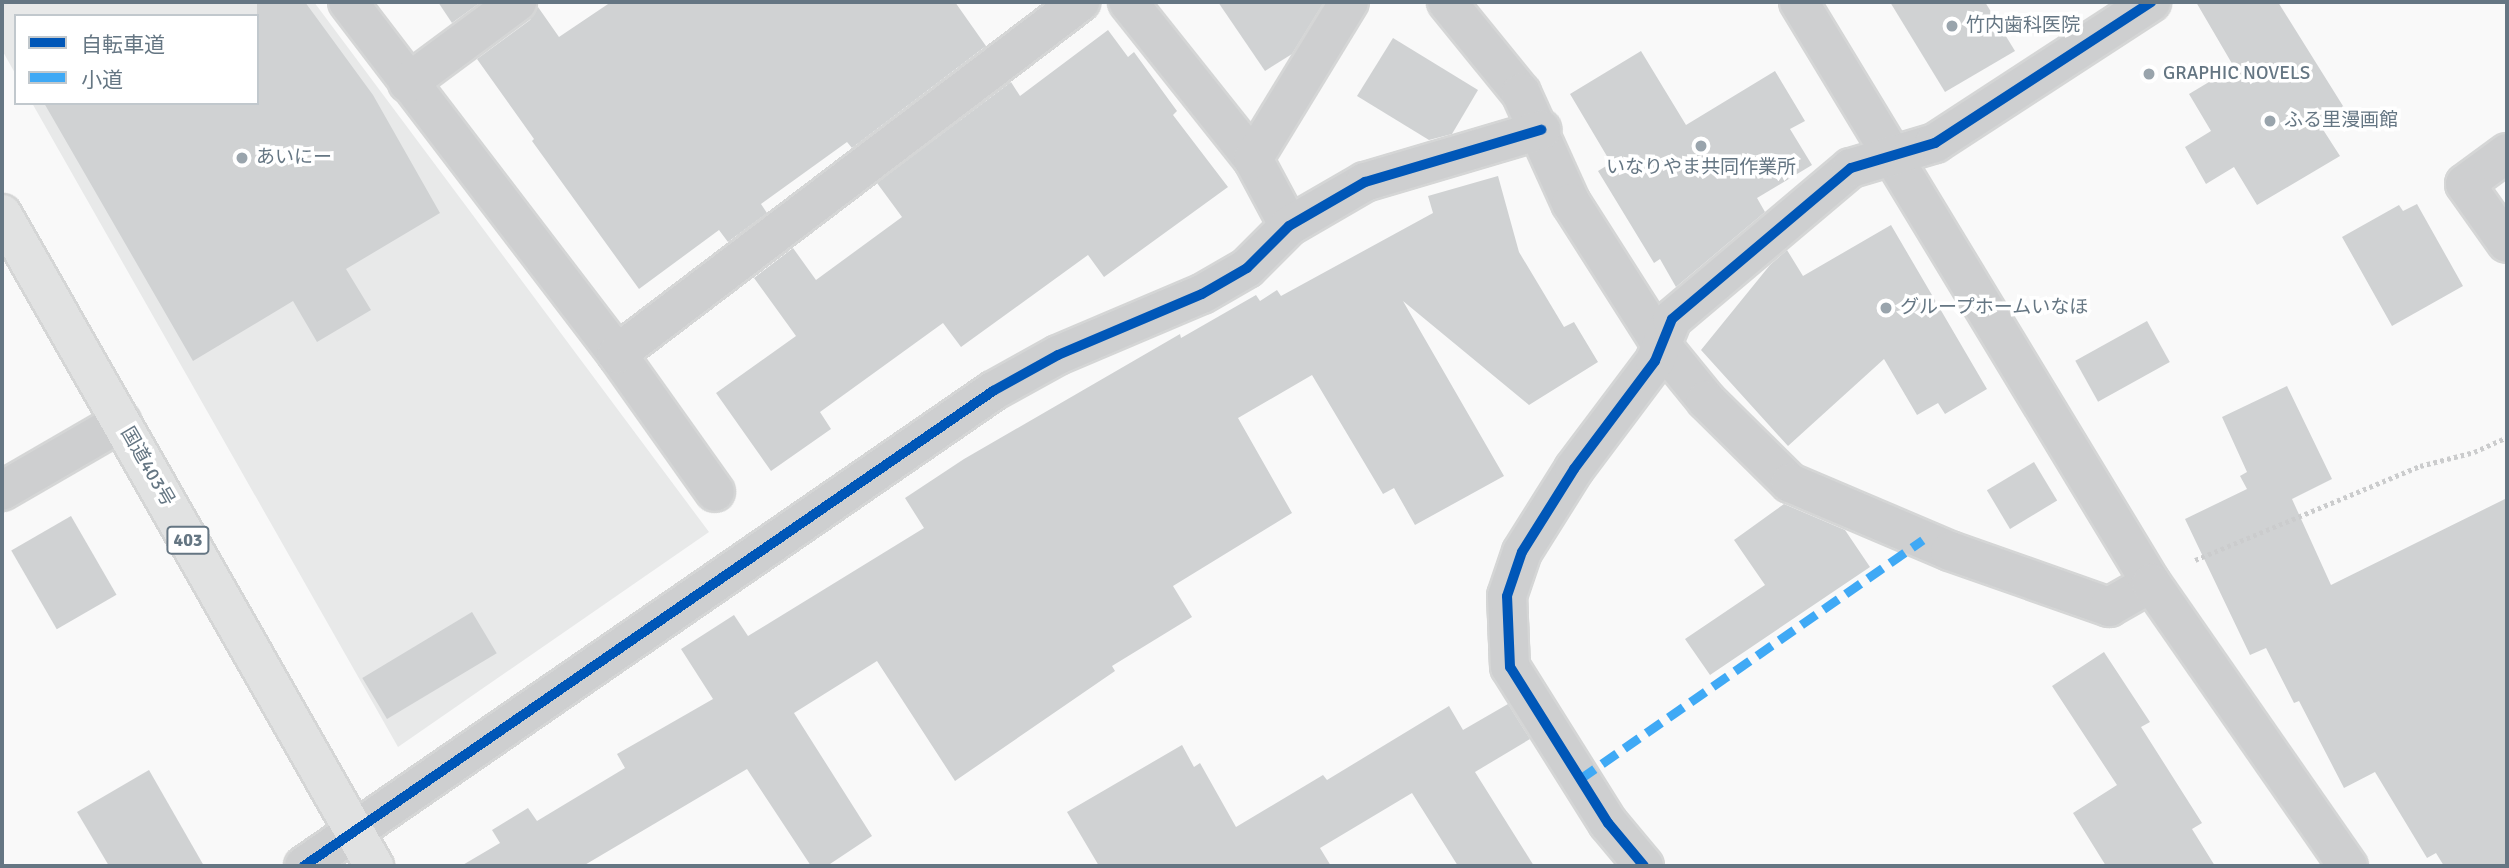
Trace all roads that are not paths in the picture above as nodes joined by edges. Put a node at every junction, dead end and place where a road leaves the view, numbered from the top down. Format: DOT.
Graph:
graph roads {
  1 [pos="348,2"];
  2 [pos="517,2"];
  3 [pos="1080,2"];
  4 [pos="1128,2"];
  5 [pos="1349,2"];
  6 [pos="1447,2"];
  7 [pos="1799,2"];
  8 [pos="2151,2"];
  9 [pos="408,83"];
  10 [pos="1541,130"];
  11 [pos="2507,153"];
  12 [pos="1892,155"];
  13 [pos="1253,159"];
  14 [pos="2,214"];
  15 [pos="1289,226"];
  16 [pos="2507,243"];
  17 [pos="1662,346"];
  18 [pos="617,354"];
  19 [pos="121,422"];
  20 [pos="2,491"];
  21 [pos="715,492"];
  22 [pos="2151,583"];
  23 [pos="355,832"];
  24 [pos="304,866"];
  25 [pos="374,866"];
  26 [pos="1644,866"];
  27 [pos="2348,866"];
  1 -- 9 [label="street"];
  2 -- 9 [label="street"];
  3 -- 18 [label="street"];
  4 -- 13 [label="street"];
  5 -- 13 [label="street"];
  6 -- 10 [label="street"];
  7 -- 12 [label="street"];
  8 -- 12 [label="street"];
  9 -- 18 [label="street"];
  10 -- 15 [label="street"];
  10 -- 17 [label="street"];
  11 -- 16 [label="street"];
  12 -- 17 [label="street"];
  12 -- 22 [label="street"];
  13 -- 15 [label="street"];
  14 -- 19 [label="highway, 国道403号 / 403"];
  15 -- 23 [label="street"];
  17 -- 22 [label="street"];
  17 -- 26 [label="street"];
  18 -- 21 [label="street"];
  19 -- 20 [label="street"];
  19 -- 23 [label="highway, 国道403号 / 403"];
  22 -- 27 [label="street"];
  23 -- 24 [label="street"];
  23 -- 25 [label="highway, 国道403号 / 403"];
}
